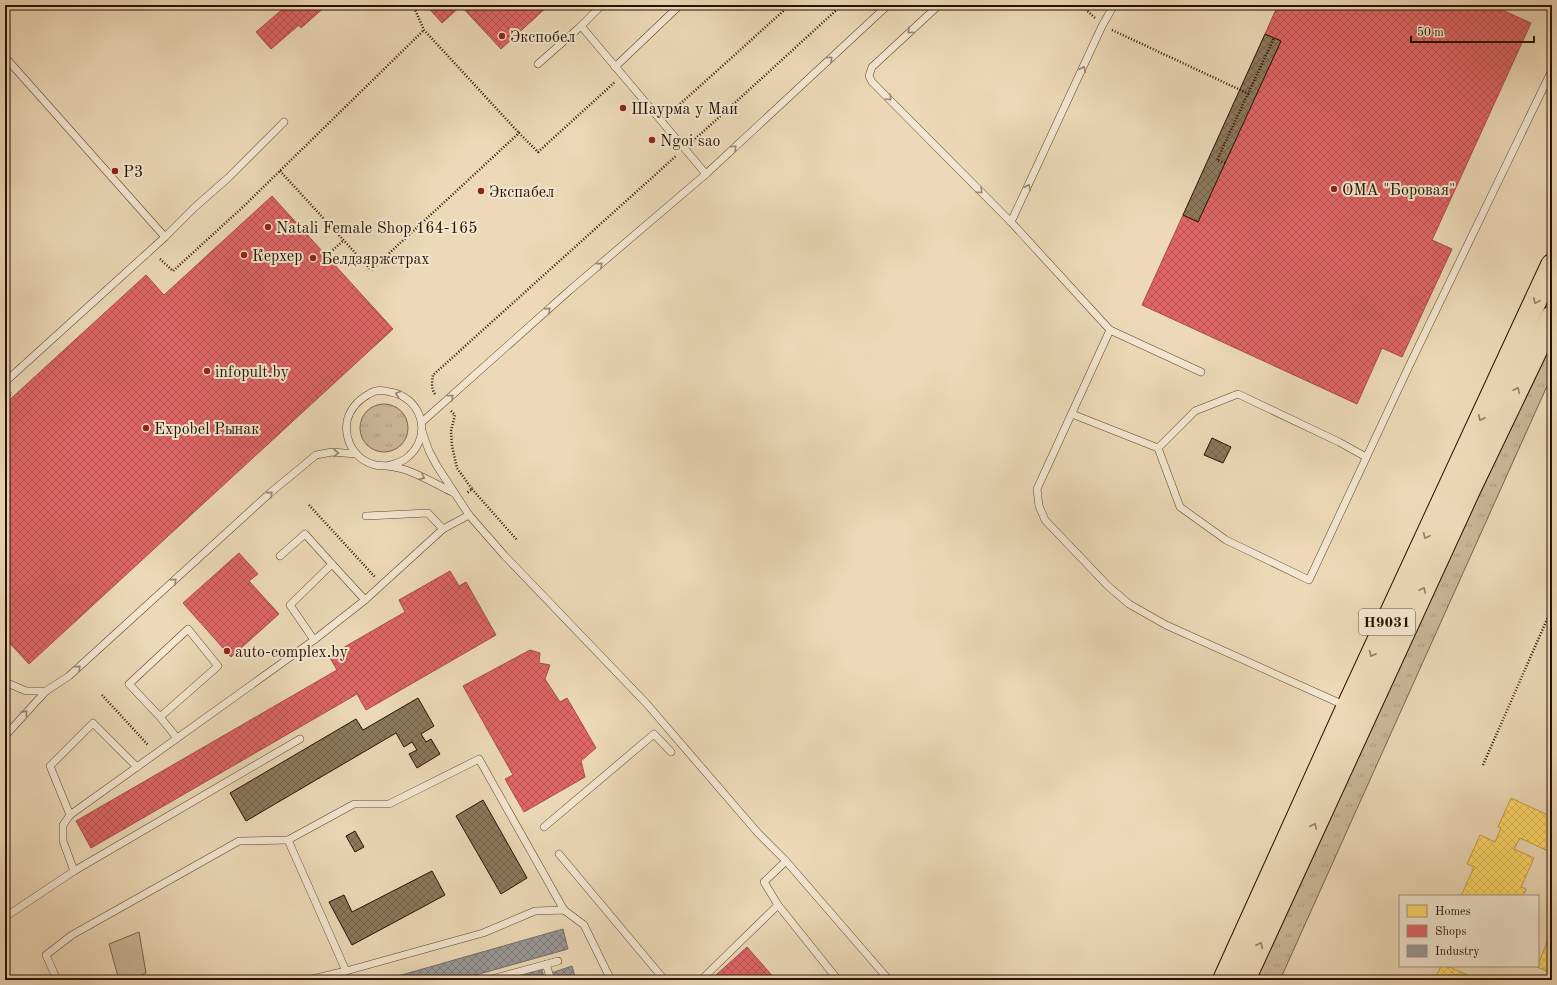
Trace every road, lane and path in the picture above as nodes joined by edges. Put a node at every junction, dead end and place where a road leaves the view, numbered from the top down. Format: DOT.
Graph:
graph roads {
  1 [pos="415,5"];
  2 [pos="602,5"];
  3 [pos="680,5"];
  4 [pos="790,5"];
  5 [pos="842,5"];
  6 [pos="888,5"];
  7 [pos="938,5"];
  8 [pos="1081,5"];
  9 [pos="1114,5"];
  10 [pos="1544,5"];
  11 [pos="1552,8"];
  12 [pos="581,26"];
  13 [pos="1102,26"];
  14 [pos="424,30"];
  15 [pos="1274,38"];
  16 [pos="5,57"];
  17 [pos="538,64"];
  18 [pos="615,66"];
  19 [pos="1552,70"];
  20 [pos="622,75"];
  21 [pos="1248,94"];
  22 [pos="661,121"];
  23 [pos="284,122"];
  24 [pos="519,134"];
  25 [pos="684,149"];
  26 [pos="1225,163"];
  27 [pos="280,171"];
  28 [pos="706,174"];
  29 [pos="1011,222"];
  30 [pos="165,237"];
  31 [pos="344,240"];
  32 [pos="326,256"];
  33 [pos="155,264"];
  34 [pos="1552,265"];
  35 [pos="1552,317"];
  36 [pos="1110,330"];
  37 [pos="1201,372"];
  38 [pos="5,382"];
  39 [pos="16,388"];
  40 [pos="5,399"];
  41 [pos="444,403"];
  42 [pos="1072,414"];
  43 [pos="422,422"];
  44 [pos="422,431"];
  45 [pos="1158,448"];
  46 [pos="356,454"];
  47 [pos="1366,457"];
  48 [pos="387,466"];
  49 [pos="472,489"];
  50 [pos="455,494"];
  51 [pos="459,500"];
  52 [pos="309,504"];
  53 [pos="468,514"];
  54 [pos="366,516"];
  55 [pos="443,529"];
  56 [pos="517,540"];
  57 [pos="280,556"];
  58 [pos="332,564"];
  59 [pos="382,584"];
  60 [pos="365,600"];
  61 [pos="1552,608"];
  62 [pos="314,640"];
  63 [pos="5,682"];
  64 [pos="46,691"];
  65 [pos="102,695"];
  66 [pos="1356,710"];
  67 [pos="160,717"];
  68 [pos="5,736"];
  69 [pos="177,738"];
  70 [pos="300,739"];
  71 [pos="671,752"];
  72 [pos="156,753"];
  73 [pos="1482,765"];
  74 [pos="137,767"];
  75 [pos="70,815"];
  76 [pos="544,827"];
  77 [pos="288,840"];
  78 [pos="559,854"];
  79 [pos="786,861"];
  80 [pos="74,872"];
  81 [pos="778,905"];
  82 [pos="564,910"];
  83 [pos="5,918"];
  84 [pos="558,961"];
  85 [pos="546,964"];
  86 [pos="346,971"];
  87 [pos="662,976"];
  88 [pos="57,980"];
  89 [pos="308,980"];
  90 [pos="488,980"];
  91 [pos="551,980"];
  92 [pos="611,980"];
  93 [pos="701,980"];
  94 [pos="838,980"];
  95 [pos="889,980"];
  96 [pos="1224,980"];
  97 [pos="1244,980"];
  1 -- 14 [label="path"];
  2 -- 12 [label="lane"];
  3 -- 18 [label="lane"];
  4 -- 22 [label="path"];
  5 -- 25 [label="path"];
  28 -- 6 [label="lane, one-way"];
  7 -- 29 [label="lane, one-way"];
  8 -- 13 [label="path"];
  9 -- 13 [label="lane"];
  10 -- 11 [label="lane"];
  12 -- 17 [label="lane"];
  12 -- 18 [label="lane"];
  13 -- 21 [label="path"];
  29 -- 13 [label="lane, one-way"];
  14 -- 24 [label="path"];
  14 -- 27 [label="path"];
  15 -- 21 [label="path"];
  16 -- 30 [label="lane"];
  18 -- 20 [label="lane"];
  19 -- 47 [label="lane"];
  20 -- 22 [label="lane"];
  20 -- 24 [label="path"];
  21 -- 26 [label="path"];
  22 -- 25 [label="lane"];
  23 -- 30 [label="lane"];
  24 -- 31 [label="path"];
  25 -- 28 [label="lane"];
  25 -- 41 [label="path"];
  27 -- 31 [label="path"];
  27 -- 33 [label="path"];
  41 -- 28 [label="lane, one-way"];
  29 -- 36 [label="lane"];
  30 -- 38 [label="lane"];
  31 -- 32 [label="path"];
  34 -- 66 [label="main road, Н9031, one-way"];
  66 -- 35 [label="main road, Н9031, one-way"];
  36 -- 37 [label="lane"];
  36 -- 42 [label="lane"];
  39 -- 40 [label="path"];
  41 -- 43 [label="lane"];
  41 -- 49 [label="path"];
  42 -- 45 [label="lane"];
  42 -- 66 [label="lane"];
  43 -- 44 [label="lane"];
  43 -- 46 [label="lane, one-way"];
  44 -- 48 [label="lane"];
  44 -- 50 [label="lane"];
  45 -- 47 [label="lane"];
  45 -- 47 [label="lane"];
  46 -- 48 [label="lane"];
  64 -- 46 [label="lane, one-way"];
  48 -- 50 [label="lane, one-way"];
  49 -- 51 [label="path"];
  49 -- 56 [label="path"];
  50 -- 51 [label="lane"];
  51 -- 53 [label="lane"];
  52 -- 59 [label="path"];
  53 -- 55 [label="lane"];
  53 -- 79 [label="lane"];
  54 -- 55 [label="lane"];
  55 -- 59 [label="lane"];
  57 -- 58 [label="lane"];
  58 -- 60 [label="lane"];
  58 -- 62 [label="lane"];
  59 -- 60 [label="lane"];
  60 -- 62 [label="lane"];
  61 -- 73 [label="path"];
  62 -- 69 [label="lane"];
  63 -- 64 [label="lane"];
  68 -- 64 [label="lane, one-way"];
  65 -- 72 [label="path"];
  66 -- 96 [label="main road, Н9031"];
  97 -- 66 [label="main road, Н9031, one-way"];
  67 -- 67 [label="lane"];
  67 -- 69 [label="lane"];
  69 -- 72 [label="lane"];
  70 -- 80 [label="lane"];
  71 -- 76 [label="lane"];
  72 -- 74 [label="lane"];
  74 -- 75 [label="lane"];
  74 -- 75 [label="lane"];
  75 -- 80 [label="lane"];
  77 -- 82 [label="lane"];
  77 -- 86 [label="lane"];
  77 -- 88 [label="lane"];
  78 -- 87 [label="lane"];
  79 -- 81 [label="lane"];
  79 -- 95 [label="lane"];
  80 -- 83 [label="lane"];
  81 -- 93 [label="lane"];
  81 -- 94 [label="lane"];
  82 -- 86 [label="lane"];
  82 -- 92 [label="lane"];
  84 -- 85 [label="lane"];
  85 -- 90 [label="lane"];
  85 -- 91 [label="lane"];
  86 -- 89 [label="lane"];
}
